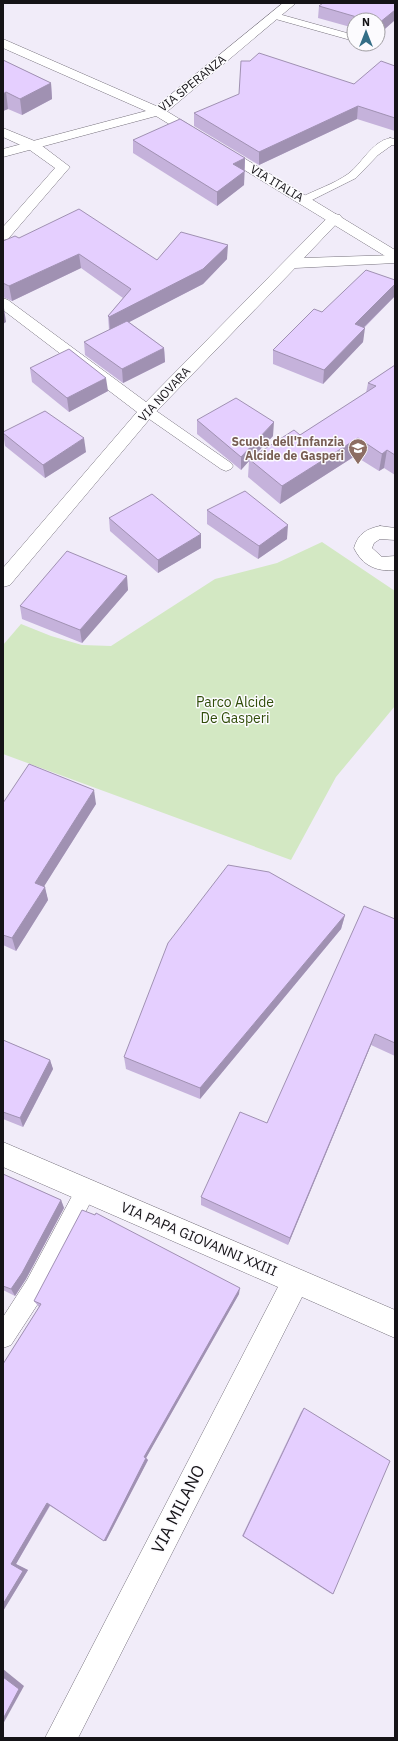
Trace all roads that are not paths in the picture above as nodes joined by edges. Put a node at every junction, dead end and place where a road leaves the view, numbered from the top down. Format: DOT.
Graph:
graph roads {
  1 [pos="290,3"];
  2 [pos="275,16"];
  3 [pos="346,36"];
  4 [pos="3,43"];
  5 [pos="158,112"];
  6 [pos="3,132"];
  7 [pos="395,142"];
  8 [pos="32,145"];
  9 [pos="3,153"];
  10 [pos="304,200"];
  11 [pos="335,218"];
  12 [pos="3,236"];
  13 [pos="395,257"];
  14 [pos="290,264"];
  15 [pos="3,303"];
  16 [pos="147,411"];
  17 [pos="226,466"];
  18 [pos="395,525"];
  19 [pos="387,533"];
  20 [pos="395,563"];
  21 [pos="3,580"];
  22 [pos="3,1154"];
  23 [pos="86,1190"];
  24 [pos="296,1280"];
  25 [pos="395,1324"];
  26 [pos="3,1337"];
  27 [pos="61,1738"];
  1 -- 2 [label="street, VIA SPERANZA"];
  2 -- 3 [label="lane"];
  2 -- 5 [label="street, VIA SPERANZA"];
  4 -- 5 [label="street, VIA ITALIA"];
  5 -- 8 [label="street, VIA SPERANZA"];
  5 -- 10 [label="street, VIA ITALIA"];
  6 -- 8 [label="street"];
  7 -- 10 [label="lane"];
  8 -- 9 [label="street, VIA SPERANZA"];
  8 -- 12 [label="street"];
  10 -- 11 [label="street, VIA ITALIA"];
  11 -- 13 [label="street, VIA ITALIA"];
  11 -- 14 [label="street, VIA NOVARA"];
  13 -- 14 [label="street"];
  14 -- 16 [label="street, VIA NOVARA"];
  15 -- 16 [label="street"];
  16 -- 17 [label="lane"];
  16 -- 21 [label="street, VIA NOVARA"];
  18 -- 19 [label="street"];
  19 -- 20 [label="street"];
  22 -- 23 [label="street, VIA PAPA GIOVANNI XXIII"];
  23 -- 24 [label="street, VIA PAPA GIOVANNI XXIII"];
  23 -- 26 [label="lane"];
  24 -- 25 [label="street, VIA PAPA GIOVANNI XXIII"];
  24 -- 27 [label="street, VIA MILANO"];
}
